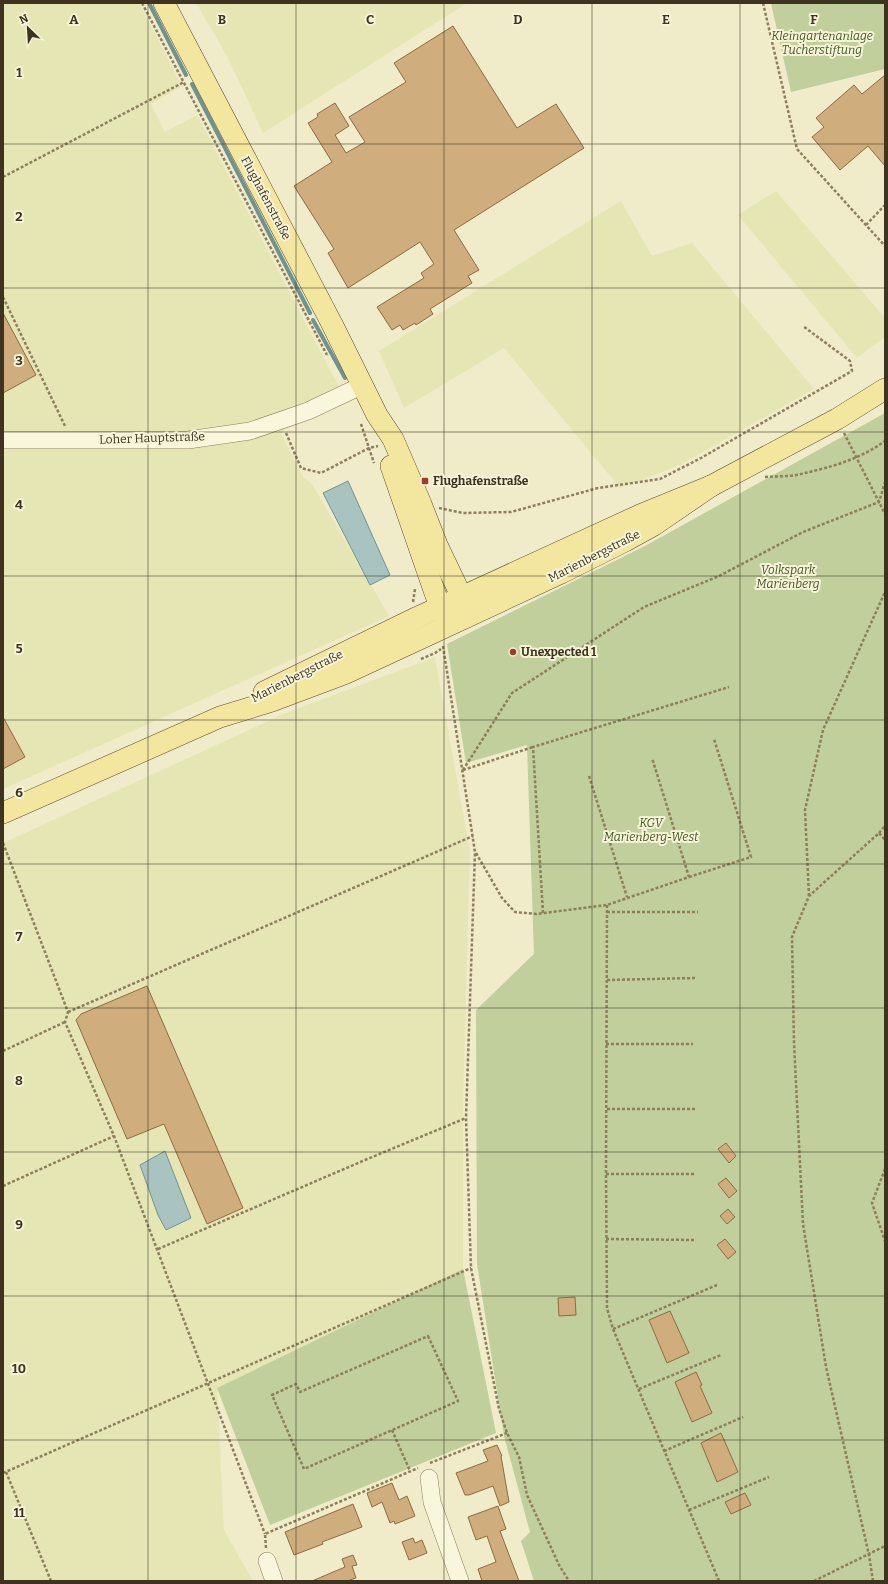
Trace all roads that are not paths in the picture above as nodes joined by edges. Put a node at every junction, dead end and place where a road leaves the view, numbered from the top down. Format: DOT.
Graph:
graph roads {
  1 [pos="164,3"];
  2 [pos="363,385"];
  3 [pos="885,389"];
  4 [pos="369,419"];
  5 [pos="3,440"];
  6 [pos="440,607"];
  7 [pos="455,617"];
  8 [pos="220,717"];
  9 [pos="3,813"];
  10 [pos="430,1478"];
  11 [pos="267,1561"];
  12 [pos="274,1581"];
  13 [pos="460,1581"];
  1 -- 2 [label="main road, Flughafenstraße"];
  2 -- 4 [label="main road, Flughafenstraße"];
  2 -- 5 [label="street, Loher Hauptstraße"];
  3 -- 7 [label="main road, Marienbergstraße"];
  4 -- 6 [label="main road, Flughafenstraße"];
  4 -- 7 [label="main road, Flughafenstraße"];
  6 -- 7 [label="main road, Marienbergstraße"];
  6 -- 8 [label="main road, Marienbergstraße"];
  7 -- 8 [label="main road, Marienbergstraße"];
  8 -- 9 [label="main road, Marienbergstraße"];
  10 -- 13 [label="street"];
  11 -- 12 [label="street"];
}
